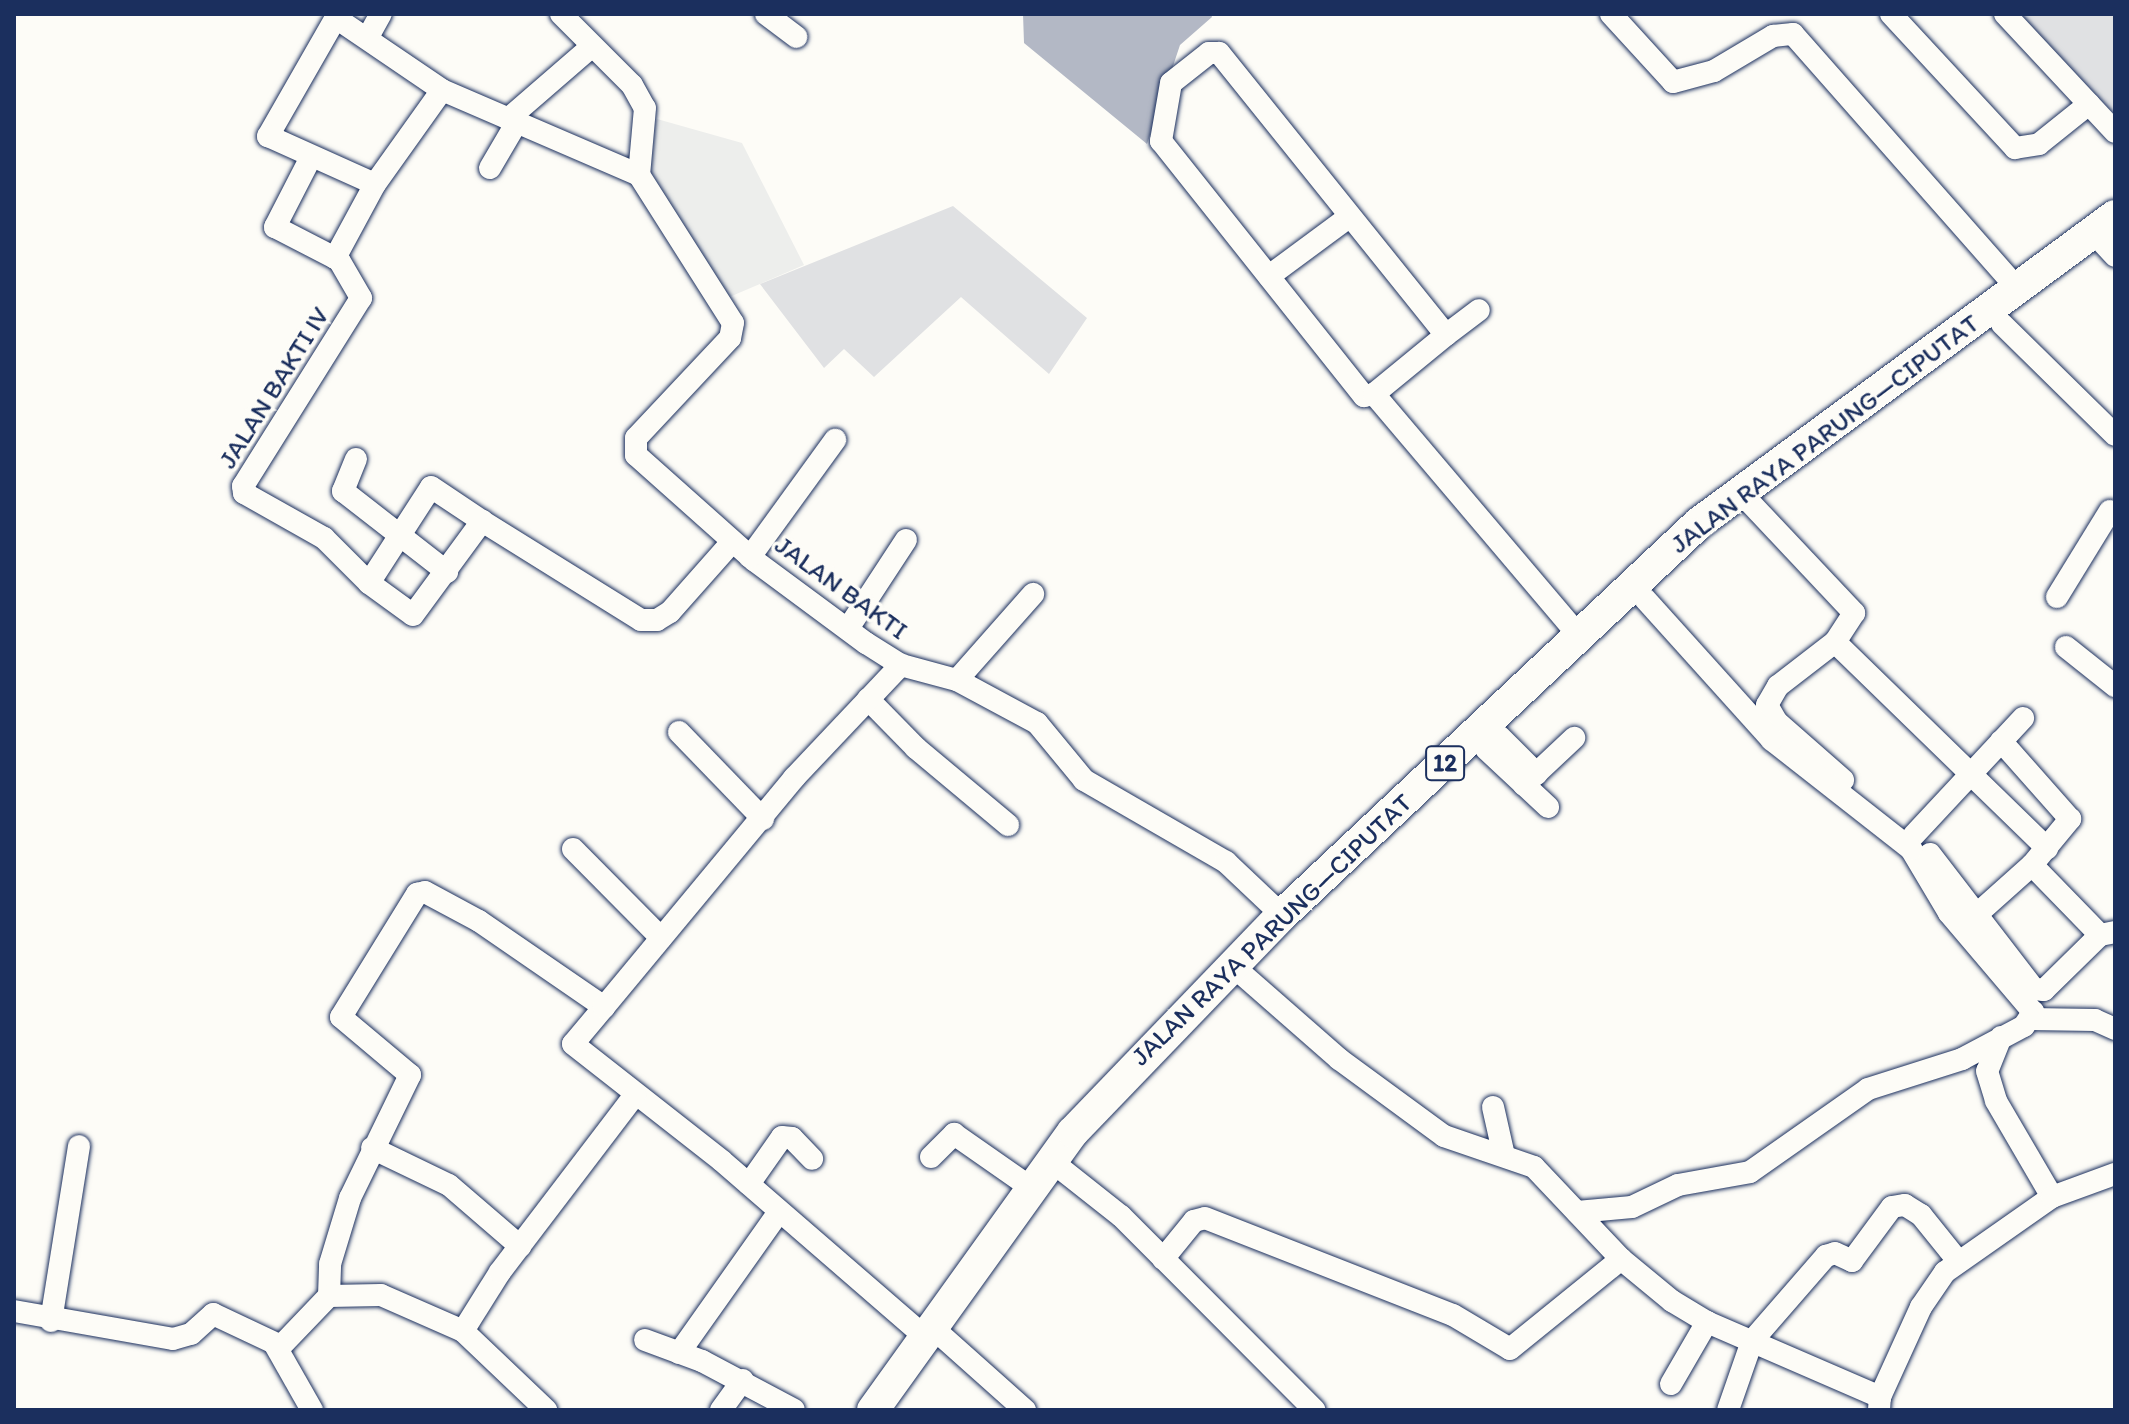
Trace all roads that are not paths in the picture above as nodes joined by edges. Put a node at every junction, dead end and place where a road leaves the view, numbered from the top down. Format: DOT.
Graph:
graph roads {
  1 [pos="381,14"];
  2 [pos="561,14"];
  3 [pos="766,14"];
  4 [pos="1611,14"];
  5 [pos="1891,14"];
  6 [pos="2005,14"];
  7 [pos="337,16"];
  8 [pos="368,37"];
  9 [pos="796,37"];
  10 [pos="591,47"];
  11 [pos="442,90"];
  12 [pos="2089,104"];
  13 [pos="512,120"];
  14 [pos="2115,132"];
  15 [pos="311,157"];
  16 [pos="490,168"];
  17 [pos="639,175"];
  18 [pos="375,184"];
  19 [pos="1349,217"];
  20 [pos="2112,238"];
  21 [pos="335,258"];
  22 [pos="1269,276"];
  23 [pos="2018,289"];
  24 [pos="1479,310"];
  25 [pos="1996,317"];
  26 [pos="1446,335"];
  27 [pos="1374,394"];
  28 [pos="2115,435"];
  29 [pos="835,440"];
  30 [pos="356,459"];
  31 [pos="1746,499"];
  32 [pos="2113,509"];
  33 [pos="482,521"];
  34 [pos="397,533"];
  35 [pos="906,540"];
  36 [pos="732,542"];
  37 [pos="750,557"];
  38 [pos="447,572"];
  39 [pos="369,583"];
  40 [pos="1033,594"];
  41 [pos="2057,597"];
  42 [pos="1645,599"];
  43 [pos="849,627"];
  44 [pos="1579,636"];
  45 [pos="1835,642"];
  46 [pos="2066,647"];
  47 [pos="901,665"];
  48 [pos="957,680"];
  49 [pos="2115,686"];
  50 [pos="868,699"];
  51 [pos="2023,718"];
  52 [pos="679,732"];
  53 [pos="1574,738"];
  54 [pos="1489,740"];
  55 [pos="2001,741"];
  56 [pos="1970,774"];
  57 [pos="1531,779"];
  58 [pos="1548,807"];
  59 [pos="763,819"];
  60 [pos="1008,825"];
  61 [pos="1914,835"];
  62 [pos="573,849"];
  63 [pos="2039,856"];
  64 [pos="1282,915"];
  65 [pos="1976,915"];
  66 [pos="2107,934"];
  67 [pos="661,938"];
  68 [pos="1242,974"];
  69 [pos="604,1007"];
  70 [pos="2030,1019"];
  71 [pos="2115,1029"];
  72 [pos="2001,1037"];
  73 [pos="635,1095"];
  74 [pos="1493,1107"];
  75 [pos="79,1146"];
  76 [pos="372,1148"];
  77 [pos="1504,1156"];
  78 [pos="931,1157"];
  79 [pos="812,1159"];
  80 [pos="1057,1164"];
  81 [pos="2115,1174"];
  82 [pos="749,1184"];
  83 [pos="1030,1187"];
  84 [pos="2052,1197"];
  85 [pos="779,1212"];
  86 [pos="1577,1212"];
  87 [pos="520,1246"];
  88 [pos="1163,1259"];
  89 [pos="1621,1259"];
  90 [pos="1958,1261"];
  91 [pos="329,1296"];
  92 [pos="14,1311"];
  93 [pos="51,1321"];
  94 [pos="1707,1322"];
  95 [pos="463,1331"];
  96 [pos="933,1336"];
  97 [pos="645,1340"];
  98 [pos="1752,1341"];
  99 [pos="275,1345"];
  100 [pos="679,1353"];
  101 [pos="743,1380"];
  102 [pos="1671,1384"];
  103 [pos="1879,1403"];
  104 [pos="312,1410"];
  105 [pos="546,1410"];
  106 [pos="721,1410"];
  107 [pos="794,1410"];
  108 [pos="873,1410"];
  109 [pos="893,1410"];
  110 [pos="1025,1410"];
  111 [pos="1314,1410"];
  112 [pos="1728,1410"];
  1 -- 8 [label="street"];
  2 -- 10 [label="street"];
  3 -- 9 [label="street"];
  4 -- 23 [label="street"];
  5 -- 12 [label="street"];
  6 -- 12 [label="street"];
  7 -- 8 [label="street"];
  7 -- 15 [label="street"];
  8 -- 11 [label="street"];
  10 -- 13 [label="street"];
  10 -- 17 [label="street"];
  11 -- 13 [label="street"];
  11 -- 18 [label="street"];
  12 -- 14 [label="street"];
  13 -- 16 [label="street"];
  13 -- 17 [label="street"];
  15 -- 18 [label="street"];
  15 -- 21 [label="street"];
  17 -- 36 [label="street, JALAN BAKTI"];
  18 -- 21 [label="street"];
  19 -- 22 [label="street"];
  19 -- 22 [label="street"];
  19 -- 26 [label="street"];
  20 -- 23 [label="highway, JALAN RAYA PARUNG—CIPUTAT / 12"];
  20 -- 25 [label="highway, JALAN RAYA PARUNG—CIPUTAT / 12"];
  21 -- 39 [label="street, JALAN BAKTI IV"];
  22 -- 27 [label="street"];
  23 -- 25 [label="highway, JALAN RAYA PARUNG—CIPUTAT / 12"];
  24 -- 26 [label="street"];
  25 -- 28 [label="street"];
  25 -- 31 [label="highway, JALAN RAYA PARUNG—CIPUTAT / 12"];
  26 -- 27 [label="street"];
  27 -- 44 [label="street"];
  29 -- 37 [label="street"];
  30 -- 34 [label="street"];
  31 -- 42 [label="highway, JALAN RAYA PARUNG—CIPUTAT / 12"];
  31 -- 44 [label="highway, JALAN RAYA PARUNG—CIPUTAT / 12"];
  31 -- 45 [label="street"];
  32 -- 41 [label="street"];
  33 -- 34 [label="street"];
  33 -- 36 [label="street"];
  33 -- 38 [label="street, JALAN BAKTI IV"];
  34 -- 38 [label="street"];
  34 -- 39 [label="street"];
  35 -- 43 [label="street"];
  36 -- 37 [label="street, JALAN BAKTI"];
  37 -- 43 [label="street, JALAN BAKTI"];
  38 -- 39 [label="street, JALAN BAKTI IV"];
  40 -- 48 [label="street"];
  42 -- 54 [label="highway, JALAN RAYA PARUNG—CIPUTAT / 12"];
  42 -- 70 [label="street"];
  43 -- 47 [label="street, JALAN BAKTI"];
  44 -- 54 [label="highway, JALAN RAYA PARUNG—CIPUTAT / 12"];
  45 -- 56 [label="street"];
  45 -- 61 [label="street"];
  46 -- 49 [label="street"];
  47 -- 48 [label="street, JALAN BAKTI"];
  47 -- 50 [label="street"];
  48 -- 64 [label="street, JALAN BAKTI"];
  50 -- 59 [label="street"];
  50 -- 60 [label="street"];
  51 -- 55 [label="street"];
  52 -- 59 [label="street"];
  53 -- 57 [label="street"];
  54 -- 57 [label="street"];
  54 -- 64 [label="highway, JALAN RAYA PARUNG—CIPUTAT / 12"];
  54 -- 68 [label="highway, JALAN RAYA PARUNG—CIPUTAT / 12"];
  55 -- 56 [label="street"];
  55 -- 63 [label="street"];
  56 -- 61 [label="street"];
  56 -- 63 [label="street"];
  57 -- 58 [label="street"];
  59 -- 67 [label="street"];
  61 -- 65 [label="street"];
  62 -- 67 [label="street"];
  63 -- 65 [label="street"];
  63 -- 66 [label="street"];
  64 -- 80 [label="highway, JALAN RAYA PARUNG—CIPUTAT / 12"];
  65 -- 66 [label="street"];
  67 -- 69 [label="street"];
  68 -- 77 [label="street"];
  68 -- 80 [label="highway, JALAN RAYA PARUNG—CIPUTAT / 12"];
  69 -- 73 [label="street"];
  69 -- 76 [label="street"];
  70 -- 71 [label="street"];
  70 -- 72 [label="street"];
  72 -- 84 [label="street"];
  72 -- 86 [label="street"];
  73 -- 82 [label="street"];
  73 -- 87 [label="street"];
  74 -- 77 [label="street"];
  75 -- 93 [label="street"];
  76 -- 87 [label="street"];
  76 -- 91 [label="street"];
  77 -- 86 [label="street"];
  78 -- 83 [label="street"];
  79 -- 82 [label="street"];
  80 -- 83 [label="highway, JALAN RAYA PARUNG—CIPUTAT / 12"];
  80 -- 88 [label="street"];
  80 -- 96 [label="highway, JALAN RAYA PARUNG—CIPUTAT / 12"];
  81 -- 84 [label="street"];
  82 -- 85 [label="street"];
  83 -- 96 [label="highway, JALAN RAYA PARUNG—CIPUTAT / 12"];
  84 -- 90 [label="street"];
  85 -- 96 [label="street"];
  85 -- 100 [label="street"];
  86 -- 89 [label="street"];
  87 -- 95 [label="street"];
  88 -- 89 [label="street"];
  88 -- 111 [label="street"];
  89 -- 94 [label="street"];
  90 -- 98 [label="street"];
  90 -- 103 [label="street"];
  91 -- 95 [label="street"];
  91 -- 99 [label="street"];
  92 -- 93 [label="street"];
  93 -- 99 [label="street"];
  94 -- 98 [label="street"];
  94 -- 102 [label="street"];
  95 -- 105 [label="street"];
  96 -- 108 [label="highway, JALAN RAYA PARUNG—CIPUTAT / 12"];
  96 -- 109 [label="highway, JALAN RAYA PARUNG—CIPUTAT / 12"];
  96 -- 110 [label="street"];
  97 -- 100 [label="street"];
  98 -- 103 [label="street"];
  98 -- 112 [label="street"];
  99 -- 104 [label="street"];
  100 -- 101 [label="street"];
  101 -- 106 [label="street"];
  101 -- 107 [label="street"];
}
